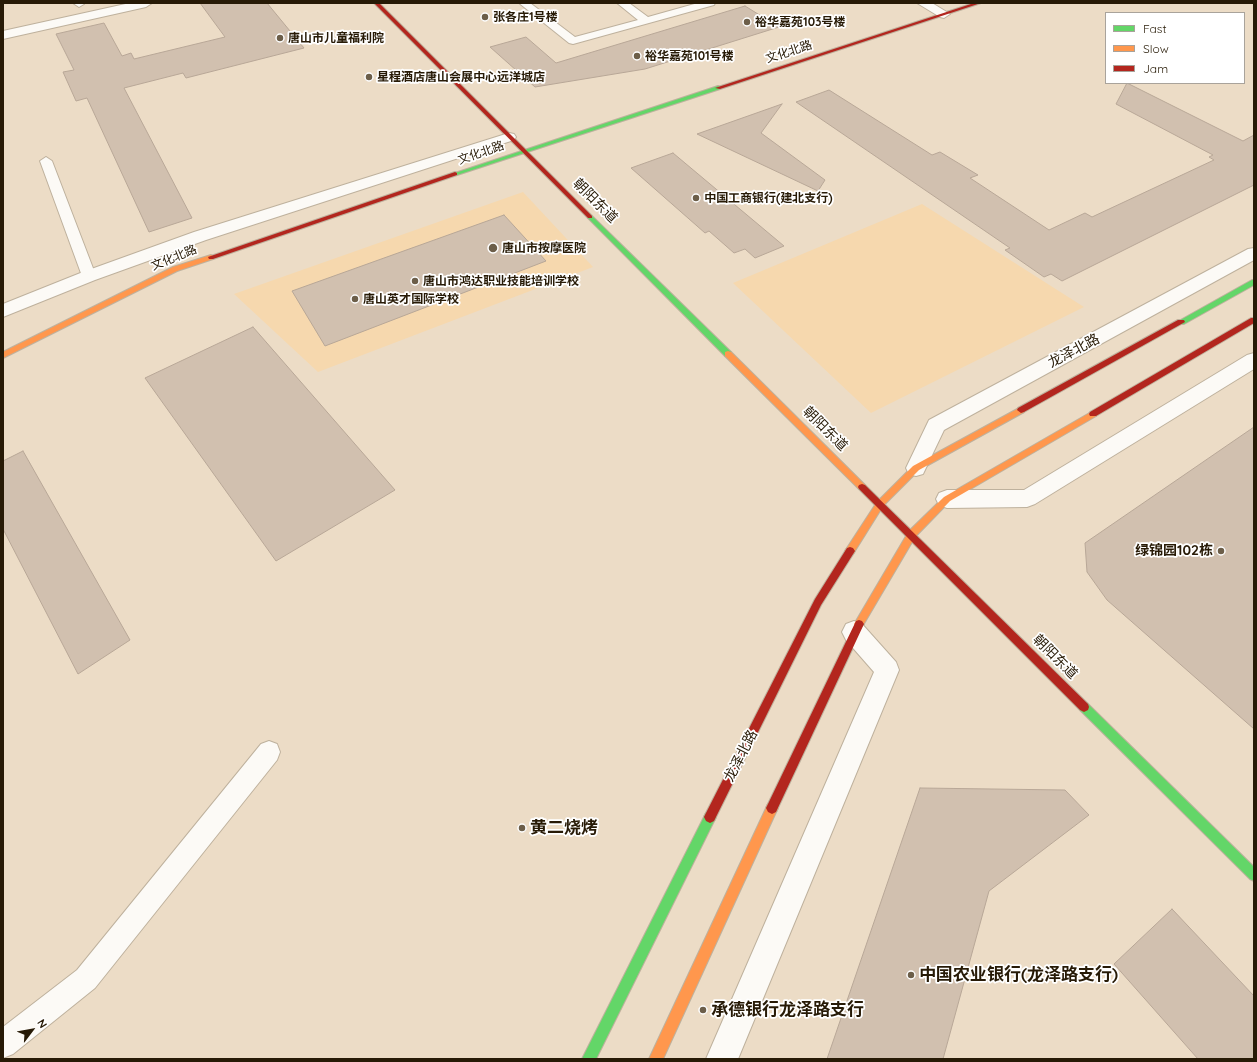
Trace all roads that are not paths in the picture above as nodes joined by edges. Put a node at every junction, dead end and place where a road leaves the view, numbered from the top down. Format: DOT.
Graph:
graph roads {
  1 [pos="146,3"];
  2 [pos="376,3"];
  3 [pos="524,3"];
  4 [pos="622,3"];
  5 [pos="710,3"];
  6 [pos="922,3"];
  7 [pos="979,3"];
  8 [pos="944,14"];
  9 [pos="647,21"];
  10 [pos="3,35"];
  11 [pos="509,137"];
  12 [pos="524,151"];
  13 [pos="46,161"];
  14 [pos="1254,253"];
  15 [pos="89,276"];
  16 [pos="1254,282"];
  17 [pos="3,312"];
  18 [pos="1254,320"];
  19 [pos="3,355"];
  20 [pos="1254,360"];
  21 [pos="916,468"];
  22 [pos="947,499"];
  23 [pos="880,504"];
  24 [pos="912,534"];
  25 [pos="854,632"];
  26 [pos="269,752"];
  27 [pos="1254,875"];
  28 [pos="3,1044"];
  29 [pos="589,1059"];
  30 [pos="656,1059"];
  31 [pos="722,1059"];
  1 -- 10 [label="street"];
  2 -- 11 [label="main road, 朝阳东道"];
  3 -- 9 [label="lane"];
  4 -- 9 [label="lane"];
  5 -- 9 [label="lane"];
  6 -- 8 [label="street"];
  7 -- 8 [label="main road, 文化北路"];
  8 -- 12 [label="main road, 文化北路"];
  11 -- 12 [label="main road, 朝阳东道"];
  11 -- 15 [label="street"];
  12 -- 19 [label="main road, 文化北路"];
  12 -- 23 [label="main road, 朝阳东道"];
  13 -- 15 [label="lane"];
  14 -- 21 [label="street, 龙泽北路"];
  15 -- 17 [label="street"];
  16 -- 21 [label="main road, 龙泽北路"];
  18 -- 22 [label="main road"];
  20 -- 22 [label="street"];
  21 -- 23 [label="main road, 龙泽北路"];
  22 -- 24 [label="main road"];
  23 -- 24 [label="main road, 朝阳东道"];
  23 -- 29 [label="main road, 龙泽北路"];
  24 -- 25 [label="main road"];
  24 -- 27 [label="main road, 朝阳东道"];
  25 -- 30 [label="main road"];
  25 -- 31 [label="street"];
  26 -- 28 [label="lane"];
}
